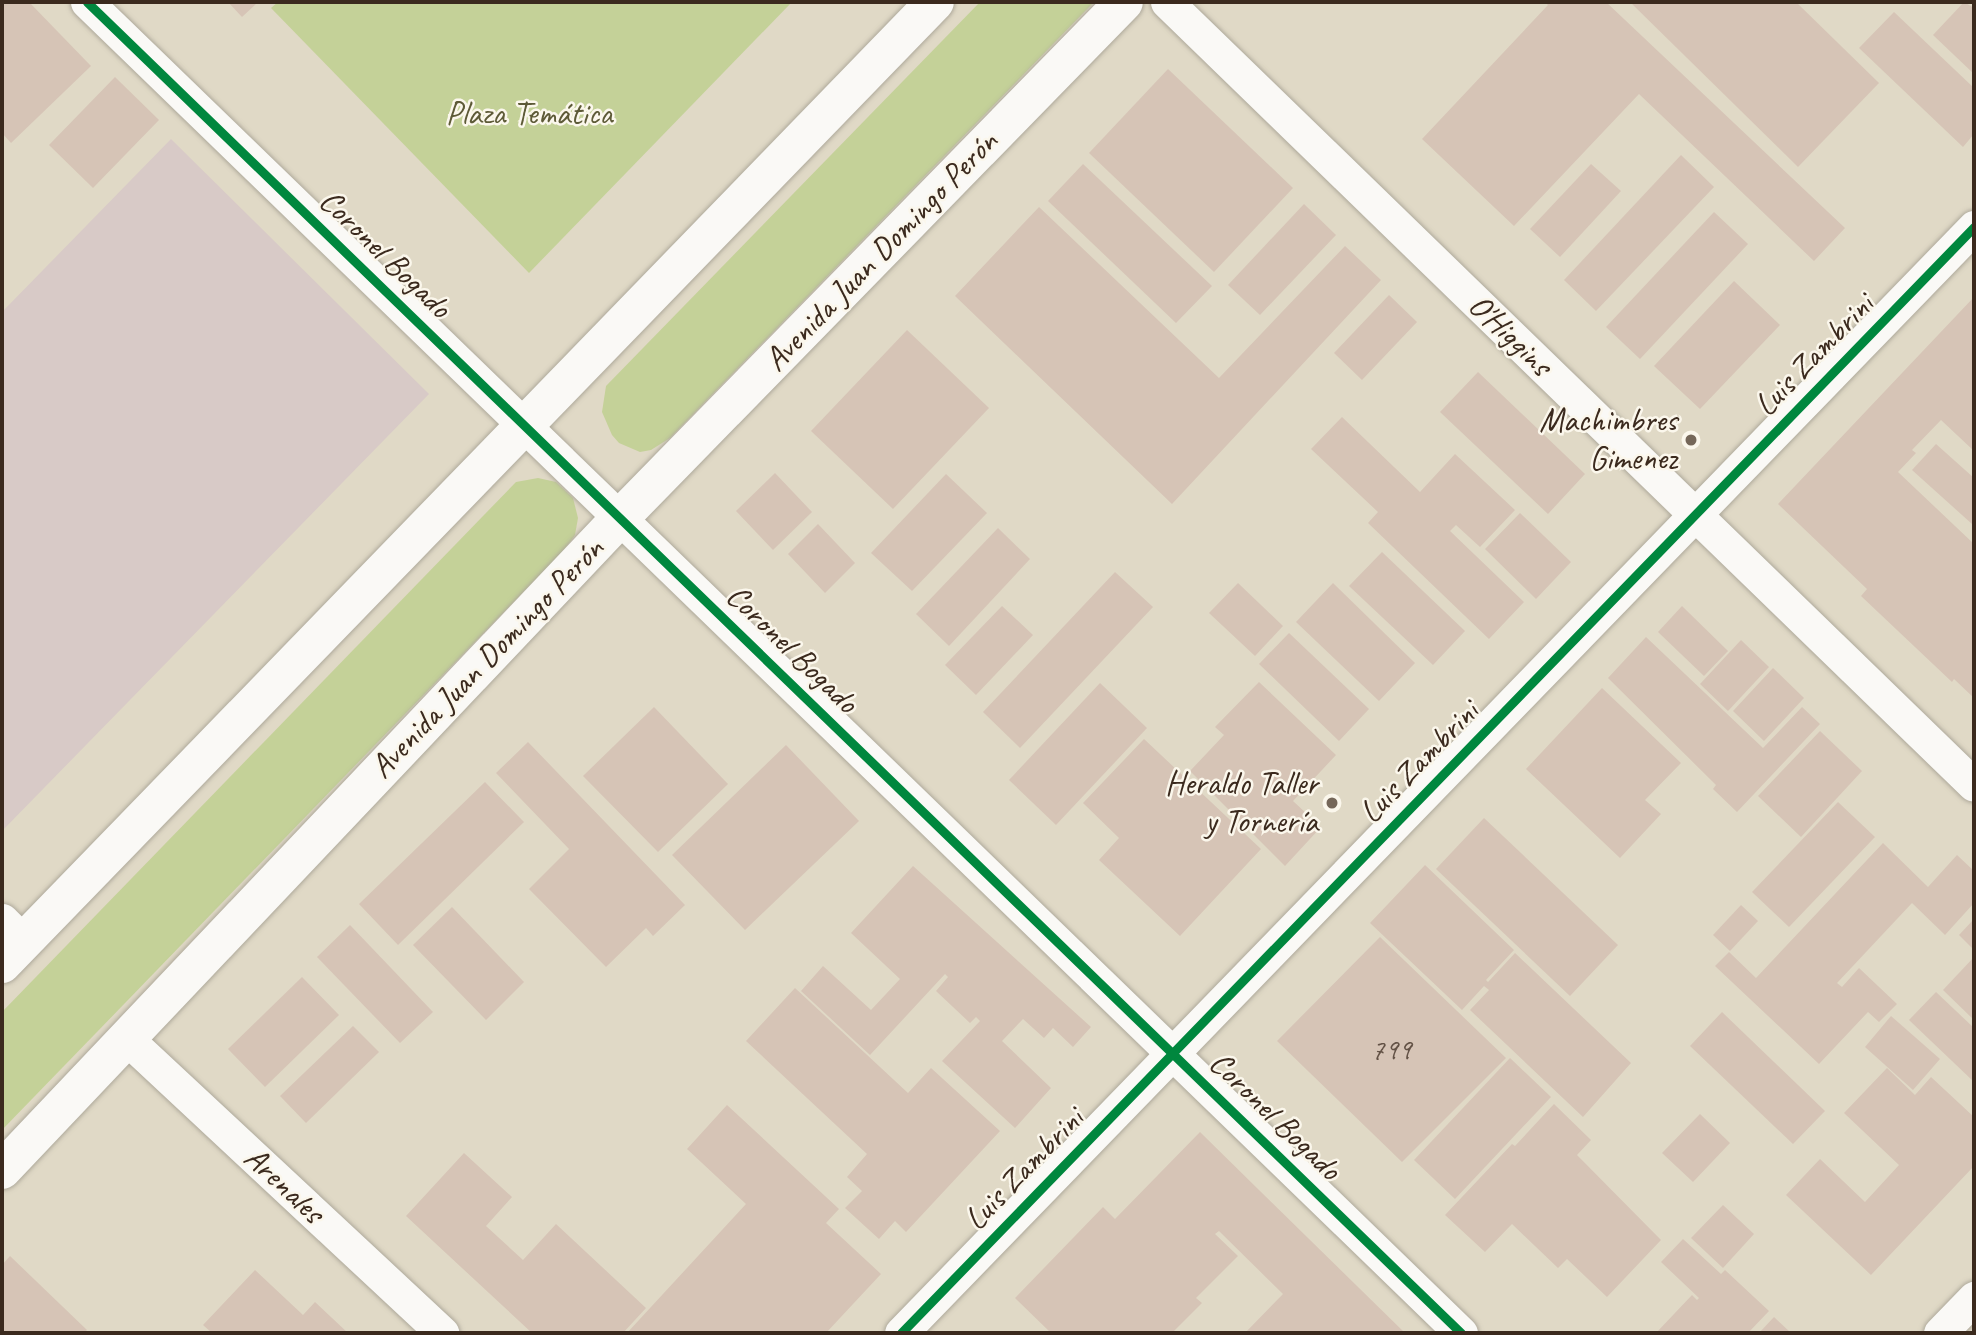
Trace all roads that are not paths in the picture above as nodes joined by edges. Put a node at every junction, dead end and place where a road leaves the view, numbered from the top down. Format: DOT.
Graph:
graph roads {
  1 [pos="87,2"];
  2 [pos="935,2"];
  3 [pos="1124,2"];
  4 [pos="1167,2"];
  5 [pos="1974,227"];
  6 [pos="524,426"];
  7 [pos="1695,515"];
  8 [pos="620,518"];
  9 [pos="1974,785"];
  10 [pos="9,942"];
  11 [pos="125,1037"];
  12 [pos="1173,1054"];
  13 [pos="2,1170"];
  14 [pos="1974,1298"];
  15 [pos="442,1333"];
  16 [pos="901,1333"];
  17 [pos="1461,1333"];
  18 [pos="1940,1333"];
  1 -- 6 [label="street, Coronel Bogado"];
  2 -- 6 [label="main road"];
  3 -- 8 [label="main road, Avenida Juan Domingo Perón"];
  4 -- 7 [label="street, O'Higgins"];
  5 -- 7 [label="street, Luis Zambrini"];
  6 -- 8 [label="street, Coronel Bogado"];
  6 -- 10 [label="main road"];
  7 -- 9 [label="street, O'Higgins"];
  7 -- 12 [label="street, Luis Zambrini"];
  8 -- 11 [label="main road, Avenida Juan Domingo Perón"];
  8 -- 12 [label="street, Coronel Bogado"];
  11 -- 13 [label="main road, Avenida Juan Domingo Perón"];
  11 -- 15 [label="street, Arenales"];
  12 -- 16 [label="street, Luis Zambrini"];
  12 -- 17 [label="street, Coronel Bogado"];
  14 -- 18 [label="street"];
}
